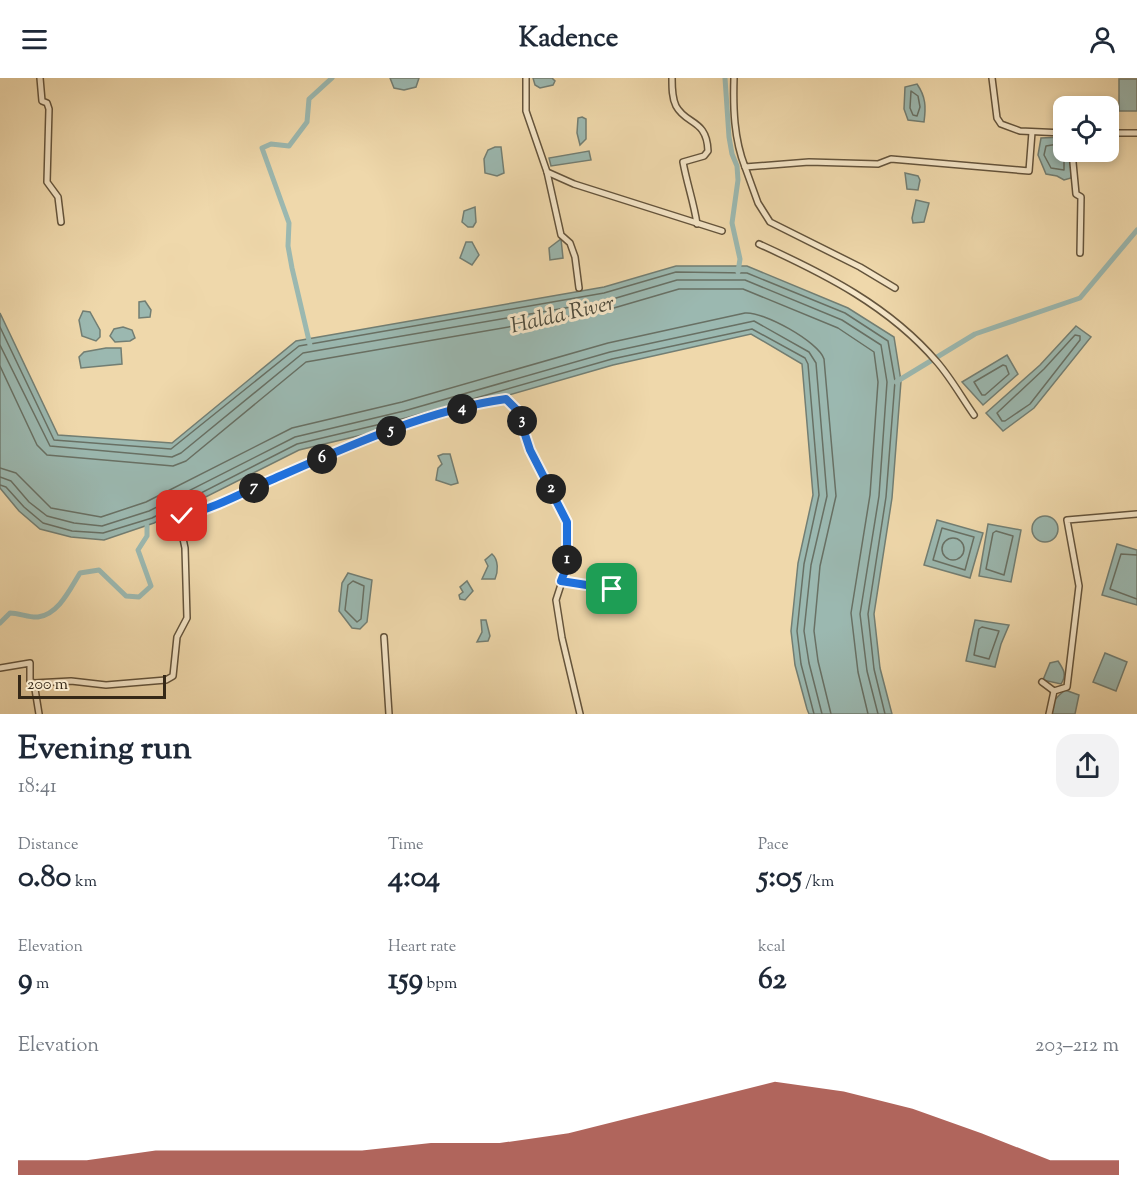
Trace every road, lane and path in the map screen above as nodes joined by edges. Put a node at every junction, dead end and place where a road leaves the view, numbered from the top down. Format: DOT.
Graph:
graph roads {
  1 [pos="40,78"];
  2 [pos="526,78"];
  3 [pos="672,78"];
  4 [pos="734,78"];
  5 [pos="992,78"];
  6 [pos="1032,132"];
  7 [pos="1053,133"];
  8 [pos="1119,133"];
  9 [pos="1137,133"];
  10 [pos="1073,162"];
  11 [pos="745,167"];
  12 [pos="547,172"];
  13 [pos="61,222"];
  14 [pos="697,224"];
  15 [pos="722,231"];
  16 [pos="759,244"];
  17 [pos="1080,253"];
  18 [pos="579,288"];
  19 [pos="895,288"];
  20 [pos="974,415"];
  21 [pos="1137,514"];
  22 [pos="561,581"];
  23 [pos="632,586"];
  24 [pos="384,637"];
  25 [pos="0,668"];
  26 [pos="1042,682"];
  27 [pos="34,683"];
  28 [pos="1054,691"];
  29 [pos="39,714"];
  30 [pos="389,714"];
  31 [pos="580,714"];
  32 [pos="1049,714"];
  1 -- 13 [label="street"];
  2 -- 12 [label="street"];
  3 -- 14 [label="street"];
  4 -- 11 [label="street"];
  5 -- 6 [label="street"];
  6 -- 7 [label="street"];
  6 -- 11 [label="street"];
  8 -- 9 [label="street"];
  10 -- 17 [label="street"];
  11 -- 19 [label="street"];
  12 -- 14 [label="street"];
  12 -- 18 [label="street"];
  14 -- 15 [label="street"];
  16 -- 20 [label="street"];
  21 -- 28 [label="street"];
  22 -- 23 [label="street"];
  22 -- 27 [label="street"];
  22 -- 31 [label="street"];
  24 -- 30 [label="street"];
  25 -- 27 [label="street"];
  26 -- 28 [label="street"];
  27 -- 29 [label="street"];
  28 -- 32 [label="street"];
}
